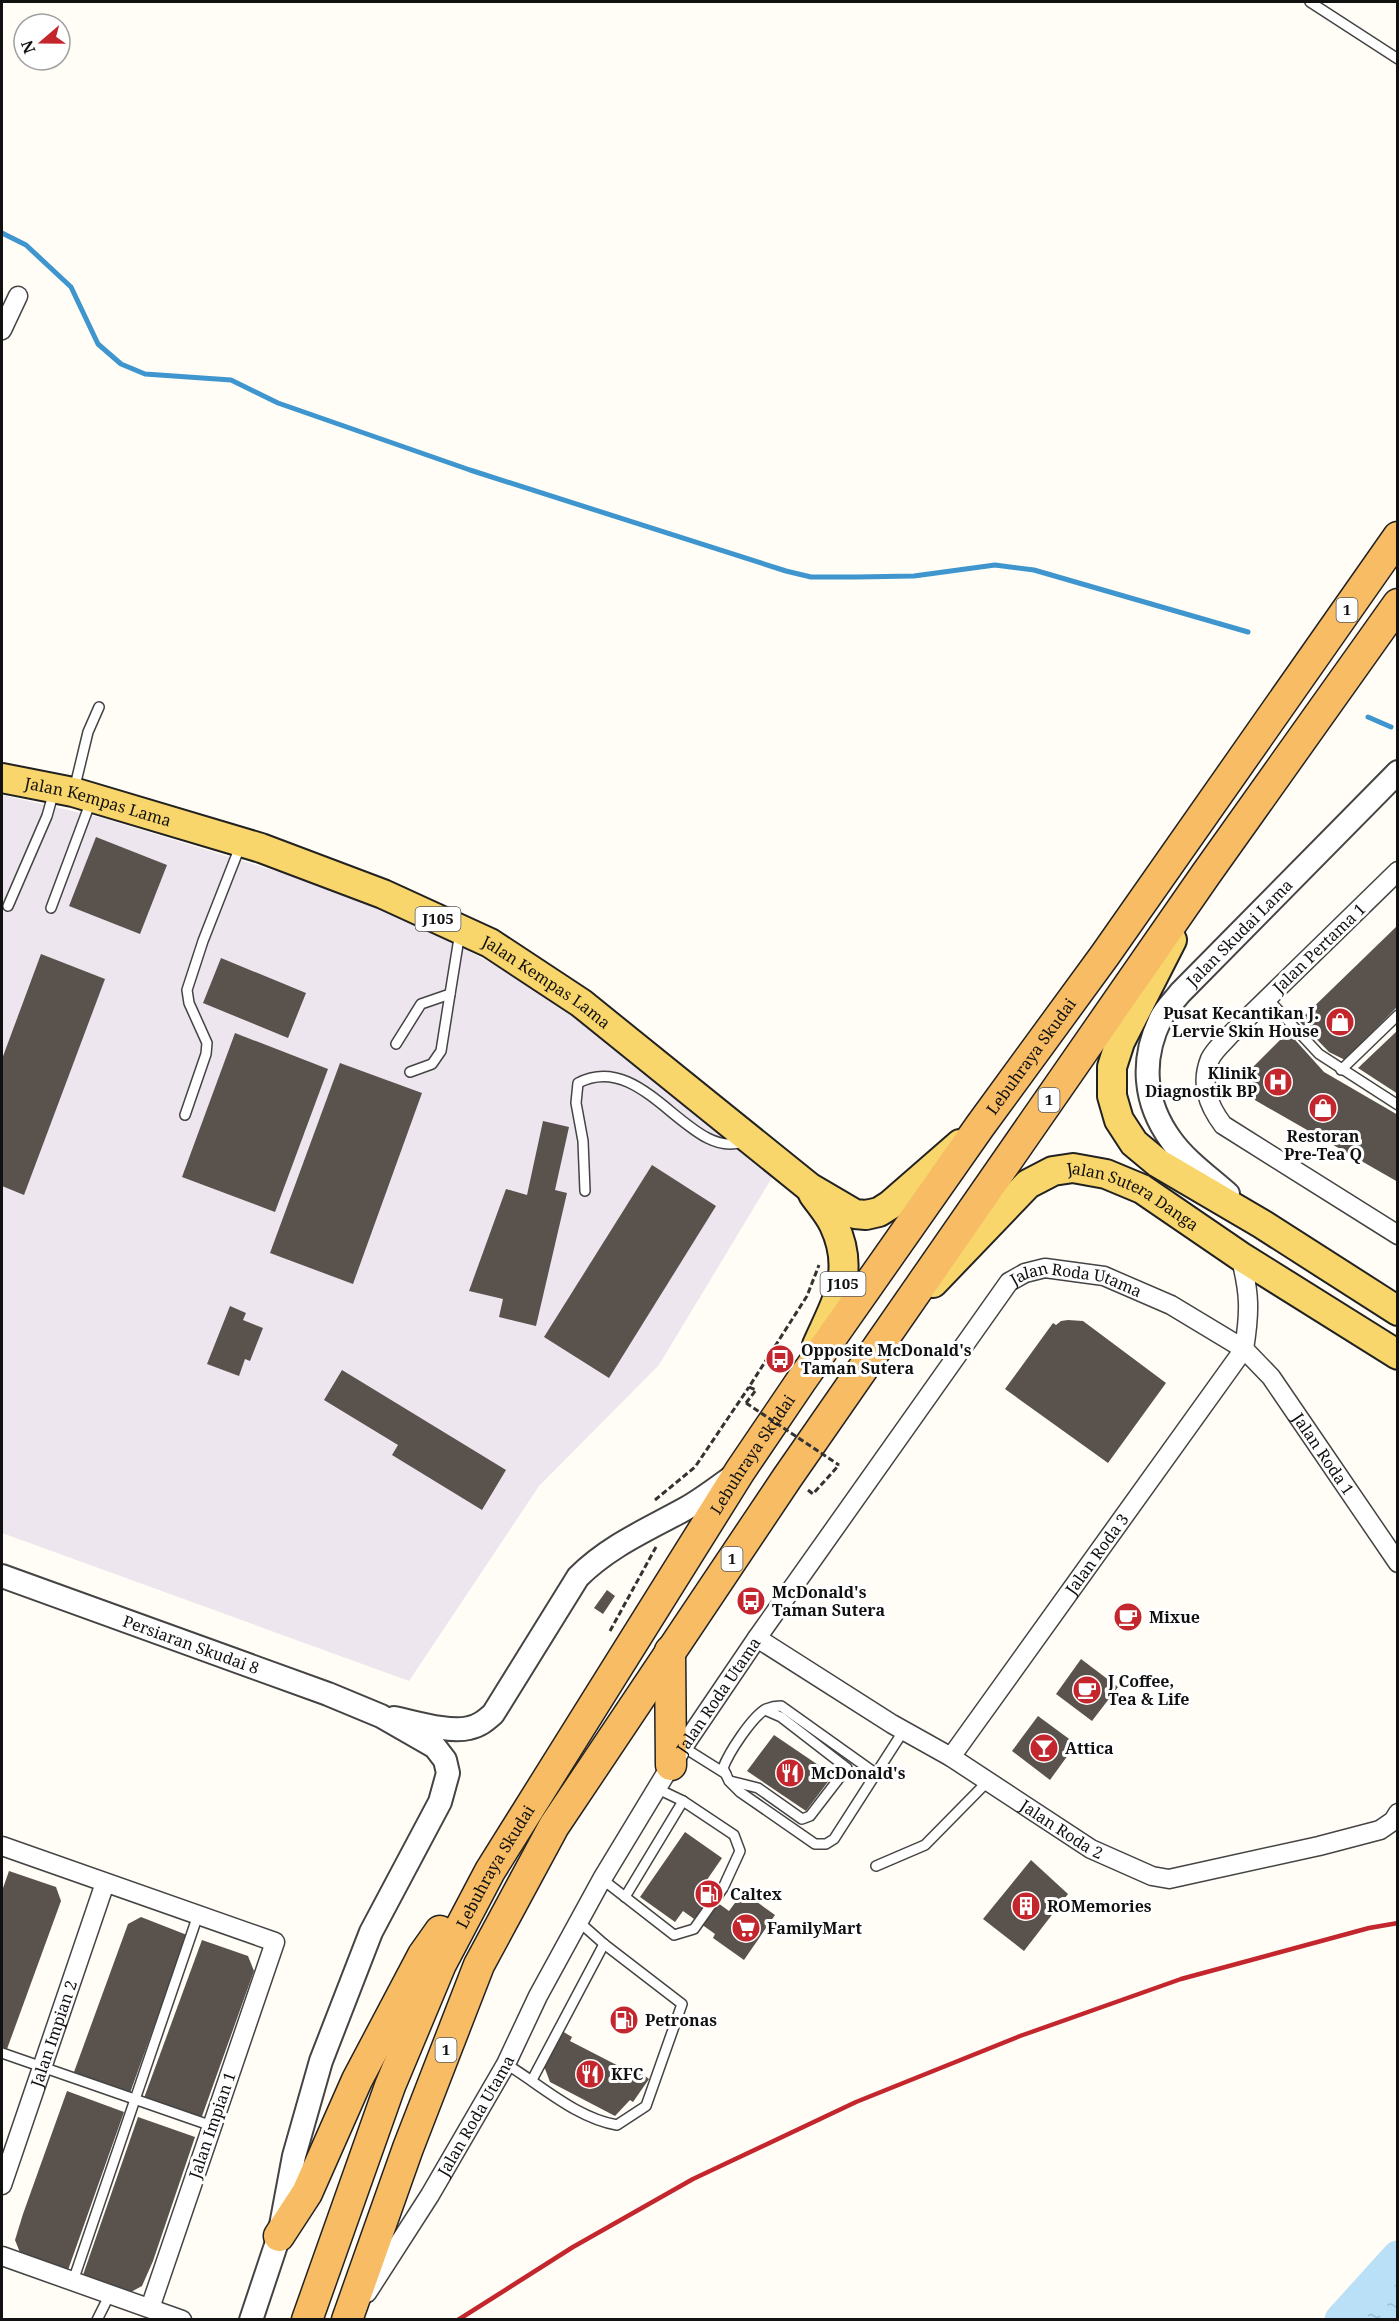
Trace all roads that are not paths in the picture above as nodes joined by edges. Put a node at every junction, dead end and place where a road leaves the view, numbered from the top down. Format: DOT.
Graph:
graph roads {
  1 [pos="1310,2"];
  2 [pos="1398,60"];
  3 [pos="18,297"];
  4 [pos="2,330"];
  5 [pos="1398,537"];
  6 [pos="1398,604"];
  7 [pos="99,707"];
  8 [pos="1398,772"];
  9 [pos="2,778"];
  10 [pos="73,793"];
  11 [pos="242,842"];
  12 [pos="1398,871"];
  13 [pos="1206,874"];
  14 [pos="8,906"];
  15 [pos="51,908"];
  16 [pos="461,930"];
  17 [pos="450,994"];
  18 [pos="1267,998"];
  19 [pos="1398,1015"];
  20 [pos="396,1044"];
  21 [pos="1341,1070"];
  22 [pos="410,1072"];
  23 [pos="1398,1105"];
  24 [pos="185,1115"];
  25 [pos="980,1126"];
  26 [pos="748,1139"];
  27 [pos="809,1187"];
  28 [pos="585,1191"];
  29 [pos="1262,1224"];
  30 [pos="1398,1235"];
  31 [pos="1240,1256"];
  32 [pos="1398,1311"];
  33 [pos="892,1326"];
  34 [pos="1244,1349"];
  35 [pos="1398,1356"];
  36 [pos="801,1381"];
  37 [pos="740,1471"];
  38 [pos="1398,1563"];
  39 [pos="2,1576"];
  40 [pos="757,1638"];
  41 [pos="670,1651"];
  42 [pos="765,1710"];
  43 [pos="381,1716"];
  44 [pos="904,1730"];
  45 [pos="951,1757"];
  46 [pos="670,1767"];
  47 [pos="874,1773"];
  48 [pos="728,1777"];
  49 [pos="988,1781"];
  50 [pos="682,1801"];
  51 [pos="1398,1813"];
  52 [pos="2,1846"];
  53 [pos="876,1866"];
  54 [pos="490,1871"];
  55 [pos="602,1879"];
  56 [pos="105,1883"];
  57 [pos="625,1897"];
  58 [pos="198,1915"];
  59 [pos="578,1921"];
  60 [pos="604,1944"];
  61 [pos="2,2053"];
  62 [pos="506,2064"];
  63 [pos="42,2067"];
  64 [pos="532,2080"];
  65 [pos="135,2099"];
  66 [pos="212,2126"];
  67 [pos="2,2185"];
  68 [pos="279,2236"];
  69 [pos="2,2256"];
  70 [pos="73,2281"];
  71 [pos="110,2294"];
  72 [pos="150,2308"];
  73 [pos="97,2319"];
  74 [pos="182,2319"];
  75 [pos="251,2319"];
  76 [pos="307,2319"];
  77 [pos="349,2319"];
  1 -- 2 [label="lane"];
  3 -- 4 [label="street"];
  5 -- 25 [label="highway, Lebuhraya Skudai / 1"];
  6 -- 13 [label="highway, Lebuhraya Skudai / 1"];
  7 -- 10 [label="lane"];
  8 -- 29 [label="street, Jalan Skudai Lama"];
  9 -- 10 [label="main road, Jalan Kempas Lama / J105"];
  10 -- 11 [label="main road, Jalan Kempas Lama / J105"];
  10 -- 14 [label="lane"];
  10 -- 15 [label="lane"];
  11 -- 16 [label="main road, Jalan Kempas Lama / J105"];
  11 -- 24 [label="lane"];
  12 -- 18 [label="street, Jalan Pertama 1"];
  13 -- 29 [label="main road"];
  13 -- 33 [label="highway, Lebuhraya Skudai / 1"];
  16 -- 17 [label="lane"];
  16 -- 26 [label="main road, Jalan Kempas Lama / J105"];
  17 -- 20 [label="lane"];
  17 -- 22 [label="lane"];
  18 -- 21 [label="lane"];
  18 -- 30 [label="street, Jalan Pertama 1"];
  19 -- 21 [label="lane"];
  21 -- 23 [label="lane"];
  25 -- 27 [label="main road, Jalan Kempas Lama / J105"];
  25 -- 36 [label="highway, Lebuhraya Skudai / 1"];
  26 -- 27 [label="main road, Jalan Kempas Lama / J105"];
  26 -- 28 [label="lane"];
  27 -- 36 [label="main road, Jalan Kempas Lama / J105"];
  29 -- 32 [label="main road"];
  31 -- 33 [label="main road, Jalan Sutera Danga"];
  31 -- 34 [label="street"];
  31 -- 35 [label="main road, Jalan Sutera Danga"];
  33 -- 41 [label="highway, Lebuhraya Skudai / 1"];
  34 -- 38 [label="street, Jalan Roda 1"];
  34 -- 40 [label="street, Jalan Roda Utama"];
  34 -- 45 [label="street, Jalan Roda 3"];
  36 -- 37 [label="highway, Lebuhraya Skudai / 1"];
  37 -- 43 [label="street"];
  37 -- 54 [label="highway, Lebuhraya Skudai / 1"];
  39 -- 43 [label="street, Persiaran Skudai 8"];
  40 -- 44 [label="street, Jalan Roda 2"];
  40 -- 46 [label="street, Jalan Roda Utama"];
  41 -- 46 [label="highway"];
  41 -- 77 [label="highway, Lebuhraya Skudai / 1"];
  42 -- 47 [label="lane"];
  42 -- 48 [label="lane"];
  42 -- 48 [label="lane"];
  43 -- 68 [label="street"];
  44 -- 45 [label="street, Jalan Roda 2"];
  44 -- 47 [label="lane"];
  45 -- 49 [label="street, Jalan Roda 2"];
  46 -- 48 [label="lane"];
  46 -- 50 [label="lane"];
  46 -- 55 [label="street, Jalan Roda Utama"];
  47 -- 48 [label="lane"];
  49 -- 51 [label="street, Jalan Roda 2"];
  49 -- 53 [label="lane"];
  50 -- 57 [label="lane"];
  50 -- 57 [label="lane"];
  52 -- 56 [label="street"];
  54 -- 68 [label="highway"];
  54 -- 76 [label="highway, Lebuhraya Skudai / 1"];
  55 -- 57 [label="lane"];
  55 -- 59 [label="street, Jalan Roda Utama"];
  56 -- 58 [label="street"];
  56 -- 63 [label="street, Jalan Impian 2"];
  58 -- 65 [label="lane"];
  58 -- 66 [label="street, Jalan Impian 1"];
  59 -- 60 [label="lane"];
  59 -- 62 [label="street, Jalan Roda Utama"];
  60 -- 64 [label="lane"];
  60 -- 64 [label="lane"];
  61 -- 63 [label="lane"];
  62 -- 64 [label="lane"];
  62 -- 77 [label="street, Jalan Roda Utama"];
  63 -- 65 [label="lane"];
  63 -- 67 [label="street, Jalan Impian 2"];
  65 -- 66 [label="lane"];
  65 -- 70 [label="lane"];
  66 -- 72 [label="street, Jalan Impian 1"];
  68 -- 75 [label="street"];
  69 -- 70 [label="street"];
  70 -- 71 [label="street"];
  71 -- 72 [label="street"];
  71 -- 73 [label="lane"];
  72 -- 74 [label="street"];
}
